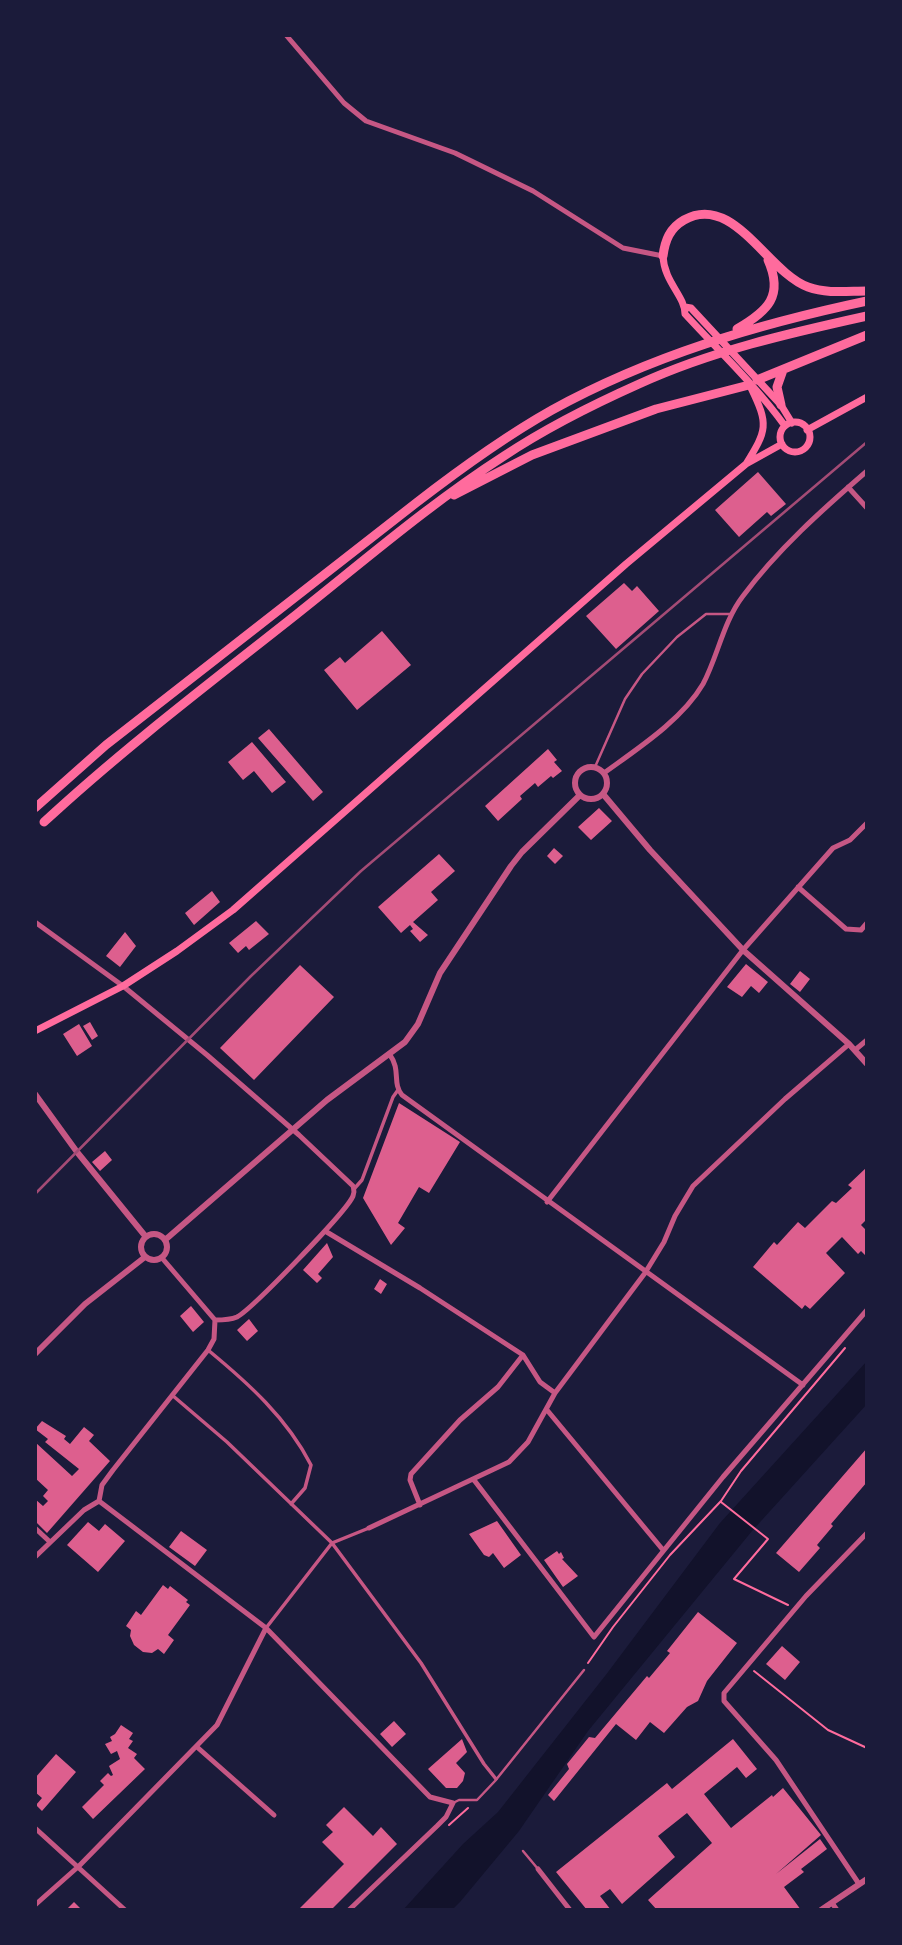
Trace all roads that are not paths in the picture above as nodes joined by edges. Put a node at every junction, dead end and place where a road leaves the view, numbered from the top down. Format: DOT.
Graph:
graph roads {
  1 [pos="286,35"];
  2 [pos="663,256"];
  3 [pos="767,257"];
  4 [pos="867,291"];
  5 [pos="867,301"];
  6 [pos="867,316"];
  7 [pos="727,335"];
  8 [pos="867,335"];
  9 [pos="783,370"];
  10 [pos="753,382"];
  11 [pos="867,397"];
  12 [pos="781,405"];
  13 [pos="789,425"];
  14 [pos="807,430"];
  15 [pos="782,444"];
  16 [pos="746,464"];
  17 [pos="867,471"];
  18 [pos="848,487"];
  19 [pos="439,501"];
  20 [pos="867,508"];
  21 [pos="732,614"];
  22 [pos="595,767"];
  23 [pos="604,773"];
  24 [pos="603,794"];
  25 [pos="580,795"];
  26 [pos="35,808"];
  27 [pos="44,822"];
  28 [pos="867,823"];
  29 [pos="798,887"];
  30 [pos="35,922"];
  31 [pos="867,923"];
  32 [pos="743,950"];
  33 [pos="123,986"];
  34 [pos="35,1031"];
  35 [pos="867,1040"];
  36 [pos="849,1044"];
  37 [pos="855,1050"];
  38 [pos="390,1055"];
  39 [pos="867,1064"];
  40 [pos="398,1090"];
  41 [pos="35,1094"];
  42 [pos="293,1130"];
  43 [pos="354,1189"];
  44 [pos="547,1202"];
  45 [pos="325,1231"];
  46 [pos="146,1237"];
  47 [pos="165,1240"];
  48 [pos="145,1257"];
  49 [pos="162,1258"];
  50 [pos="645,1273"];
  51 [pos="867,1310"];
  52 [pos="215,1320"];
  53 [pos="208,1350"];
  54 [pos="35,1354"];
  55 [pos="523,1355"];
  56 [pos="803,1385"];
  57 [pos="555,1393"];
  58 [pos="172,1395"];
  59 [pos="547,1410"];
  60 [pos="474,1480"];
  61 [pos="99,1501"];
  62 [pos="291,1504"];
  63 [pos="420,1506"];
  64 [pos="35,1528"];
  65 [pos="369,1528"];
  66 [pos="867,1533"];
  67 [pos="50,1542"];
  68 [pos="332,1543"];
  69 [pos="663,1550"];
  70 [pos="35,1557"];
  71 [pos="266,1628"];
  72 [pos="584,1670"];
  73 [pos="197,1747"];
  74 [pos="496,1779"];
  75 [pos="453,1803"];
  76 [pos="274,1815"];
  77 [pos="35,1828"];
  78 [pos="523,1851"];
  79 [pos="79,1866"];
  80 [pos="538,1869"];
  81 [pos="867,1879"];
  82 [pos="859,1884"];
  83 [pos="832,1903"];
  84 [pos="35,1905"];
  85 [pos="125,1910"];
  86 [pos="349,1910"];
  87 [pos="570,1910"];
  88 [pos="821,1910"];
  89 [pos="838,1910"];
  1 -- 2 [label="street"];
  2 -- 3 [label="highway"];
  2 -- 10 [label="main road"];
  3 -- 4 [label="highway"];
  3 -- 7 [label="highway"];
  5 -- 7 [label="highway"];
  6 -- 19 [label="highway"];
  7 -- 26 [label="highway"];
  8 -- 9 [label="highway"];
  9 -- 10 [label="highway"];
  9 -- 12 [label="highway"];
  10 -- 12 [label="main road"];
  10 -- 13 [label="main road"];
  10 -- 16 [label="main road"];
  10 -- 19 [label="highway"];
  11 -- 14 [label="main road"];
  12 -- 13 [label="main road"];
  13 -- 14 [label="main road"];
  13 -- 15 [label="main road"];
  14 -- 15 [label="main road"];
  15 -- 16 [label="main road"];
  16 -- 33 [label="main road"];
  17 -- 18 [label="street"];
  18 -- 20 [label="street"];
  18 -- 21 [label="street"];
  19 -- 27 [label="highway"];
  21 -- 22 [label="lane"];
  21 -- 23 [label="street"];
  22 -- 23 [label="street"];
  22 -- 25 [label="street"];
  23 -- 24 [label="street"];
  24 -- 25 [label="street"];
  24 -- 32 [label="street"];
  25 -- 38 [label="street"];
  28 -- 29 [label="street"];
  29 -- 31 [label="street"];
  29 -- 32 [label="street"];
  30 -- 33 [label="street"];
  32 -- 36 [label="street"];
  32 -- 44 [label="street"];
  33 -- 34 [label="main road"];
  33 -- 42 [label="street"];
  35 -- 37 [label="street"];
  36 -- 37 [label="street"];
  36 -- 50 [label="street"];
  37 -- 39 [label="street"];
  38 -- 40 [label="street"];
  38 -- 42 [label="street"];
  40 -- 43 [label="street"];
  40 -- 44 [label="street"];
  41 -- 46 [label="street"];
  42 -- 43 [label="street"];
  42 -- 47 [label="street"];
  43 -- 45 [label="street"];
  44 -- 50 [label="street"];
  45 -- 52 [label="street"];
  45 -- 55 [label="street"];
  46 -- 47 [label="street"];
  46 -- 48 [label="street"];
  47 -- 49 [label="street"];
  48 -- 49 [label="street"];
  48 -- 54 [label="street"];
  49 -- 52 [label="street"];
  50 -- 56 [label="street"];
  50 -- 57 [label="street"];
  51 -- 56 [label="street"];
  52 -- 53 [label="street"];
  53 -- 58 [label="street"];
  53 -- 62 [label="street"];
  55 -- 57 [label="street"];
  55 -- 63 [label="street"];
  56 -- 69 [label="street"];
  57 -- 59 [label="street"];
  58 -- 61 [label="street"];
  58 -- 62 [label="street"];
  59 -- 60 [label="street"];
  59 -- 69 [label="street"];
  60 -- 63 [label="street"];
  60 -- 69 [label="street"];
  61 -- 67 [label="street"];
  61 -- 71 [label="street"];
  62 -- 68 [label="street"];
  63 -- 65 [label="street"];
  64 -- 67 [label="street"];
  65 -- 68 [label="street"];
  66 -- 82 [label="street"];
  67 -- 70 [label="street"];
  68 -- 71 [label="street"];
  68 -- 74 [label="street"];
  71 -- 73 [label="street"];
  71 -- 75 [label="street"];
  72 -- 74 [label="lane"];
  73 -- 76 [label="street"];
  73 -- 79 [label="street"];
  74 -- 75 [label="lane"];
  75 -- 86 [label="street"];
  77 -- 79 [label="street"];
  78 -- 80 [label="lane"];
  79 -- 84 [label="street"];
  79 -- 85 [label="street"];
  80 -- 87 [label="street"];
  81 -- 82 [label="street"];
  82 -- 83 [label="street"];
  83 -- 88 [label="street"];
  83 -- 89 [label="street"];
}
